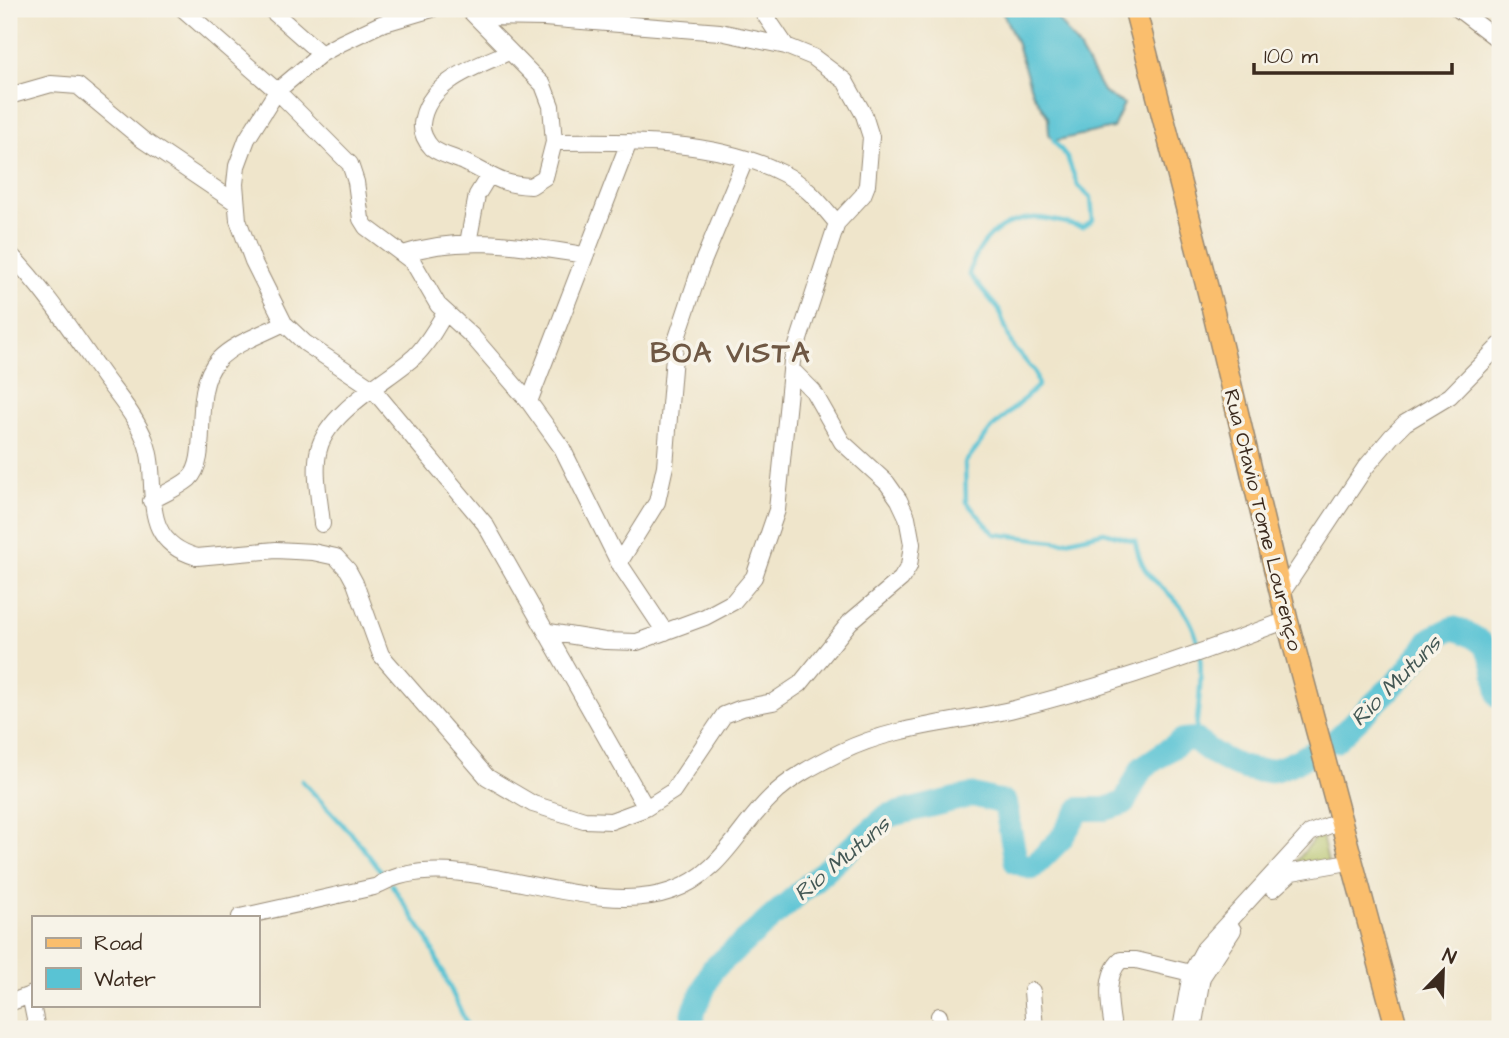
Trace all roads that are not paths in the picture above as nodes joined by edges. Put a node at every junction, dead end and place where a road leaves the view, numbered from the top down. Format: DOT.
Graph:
graph roads {
  1 [pos="183,9"];
  2 [pos="270,9"];
  3 [pos="432,9"];
  4 [pos="761,9"];
  5 [pos="1135,9"];
  6 [pos="1458,9"];
  7 [pos="472,13"];
  8 [pos="549,13"];
  9 [pos="1500,41"];
  10 [pos="786,46"];
  11 [pos="509,52"];
  12 [pos="321,54"];
  13 [pos="277,92"];
  14 [pos="9,96"];
  15 [pos="554,142"];
  16 [pos="629,142"];
  17 [pos="745,160"];
  18 [pos="488,177"];
  19 [pos="235,202"];
  20 [pos="837,223"];
  21 [pos="468,243"];
  22 [pos="9,253"];
  23 [pos="403,254"];
  24 [pos="585,255"];
  25 [pos="446,313"];
  26 [pos="284,323"];
  27 [pos="1500,345"];
  28 [pos="791,369"];
  29 [pos="371,387"];
  30 [pos="529,402"];
  31 [pos="151,501"];
  32 [pos="322,524"];
  33 [pos="619,563"];
  34 [pos="1281,594"];
  35 [pos="1287,620"];
  36 [pos="549,632"];
  37 [pos="665,632"];
  38 [pos="646,808"];
  39 [pos="1343,820"];
  40 [pos="1353,861"];
  41 [pos="1246,909"];
  42 [pos="244,916"];
  43 [pos="1191,973"];
  44 [pos="1032,991"];
  45 [pos="32,994"];
  46 [pos="9,1003"];
  47 [pos="34,1006"];
  48 [pos="37,1029"];
  49 [pos="1035,1029"];
  50 [pos="1113,1029"];
  51 [pos="1181,1029"];
  52 [pos="1193,1029"];
  53 [pos="1397,1029"];
  1 -- 13 [label="street"];
  2 -- 12 [label="street"];
  3 -- 12 [label="street"];
  4 -- 10 [label="street"];
  5 -- 34 [label="main road, Rua Otavio Tome Lourenço"];
  6 -- 9 [label="street"];
  7 -- 8 [label="street"];
  7 -- 11 [label="street"];
  8 -- 10 [label="street"];
  10 -- 20 [label="street"];
  11 -- 15 [label="street"];
  11 -- 18 [label="street"];
  12 -- 13 [label="street"];
  13 -- 19 [label="street"];
  13 -- 23 [label="street"];
  14 -- 19 [label="street"];
  15 -- 16 [label="street"];
  15 -- 18 [label="street"];
  16 -- 17 [label="street"];
  16 -- 24 [label="street"];
  17 -- 20 [label="street"];
  17 -- 33 [label="street"];
  18 -- 21 [label="street"];
  19 -- 26 [label="street"];
  20 -- 28 [label="street"];
  21 -- 23 [label="street"];
  21 -- 24 [label="street"];
  22 -- 31 [label="street"];
  23 -- 25 [label="street"];
  24 -- 30 [label="street"];
  25 -- 29 [label="street"];
  25 -- 30 [label="street"];
  26 -- 29 [label="street"];
  26 -- 31 [label="street"];
  27 -- 34 [label="street"];
  28 -- 37 [label="street"];
  28 -- 38 [label="street"];
  29 -- 32 [label="street"];
  29 -- 36 [label="street"];
  30 -- 33 [label="street"];
  31 -- 38 [label="street"];
  33 -- 37 [label="street"];
  34 -- 35 [label="main road, Rua Otavio Tome Lourenço"];
  35 -- 39 [label="main road, Rua Otavio Tome Lourenço"];
  35 -- 42 [label="street"];
  36 -- 37 [label="street"];
  36 -- 38 [label="street"];
  39 -- 40 [label="main road, Rua Otavio Tome Lourenço"];
  39 -- 41 [label="street"];
  40 -- 41 [label="street"];
  40 -- 53 [label="main road, Rua Otavio Tome Lourenço"];
  41 -- 43 [label="street"];
  41 -- 52 [label="street"];
  43 -- 50 [label="street"];
  43 -- 51 [label="street"];
  44 -- 49 [label="street"];
  45 -- 46 [label="street"];
  47 -- 48 [label="street"];
}
